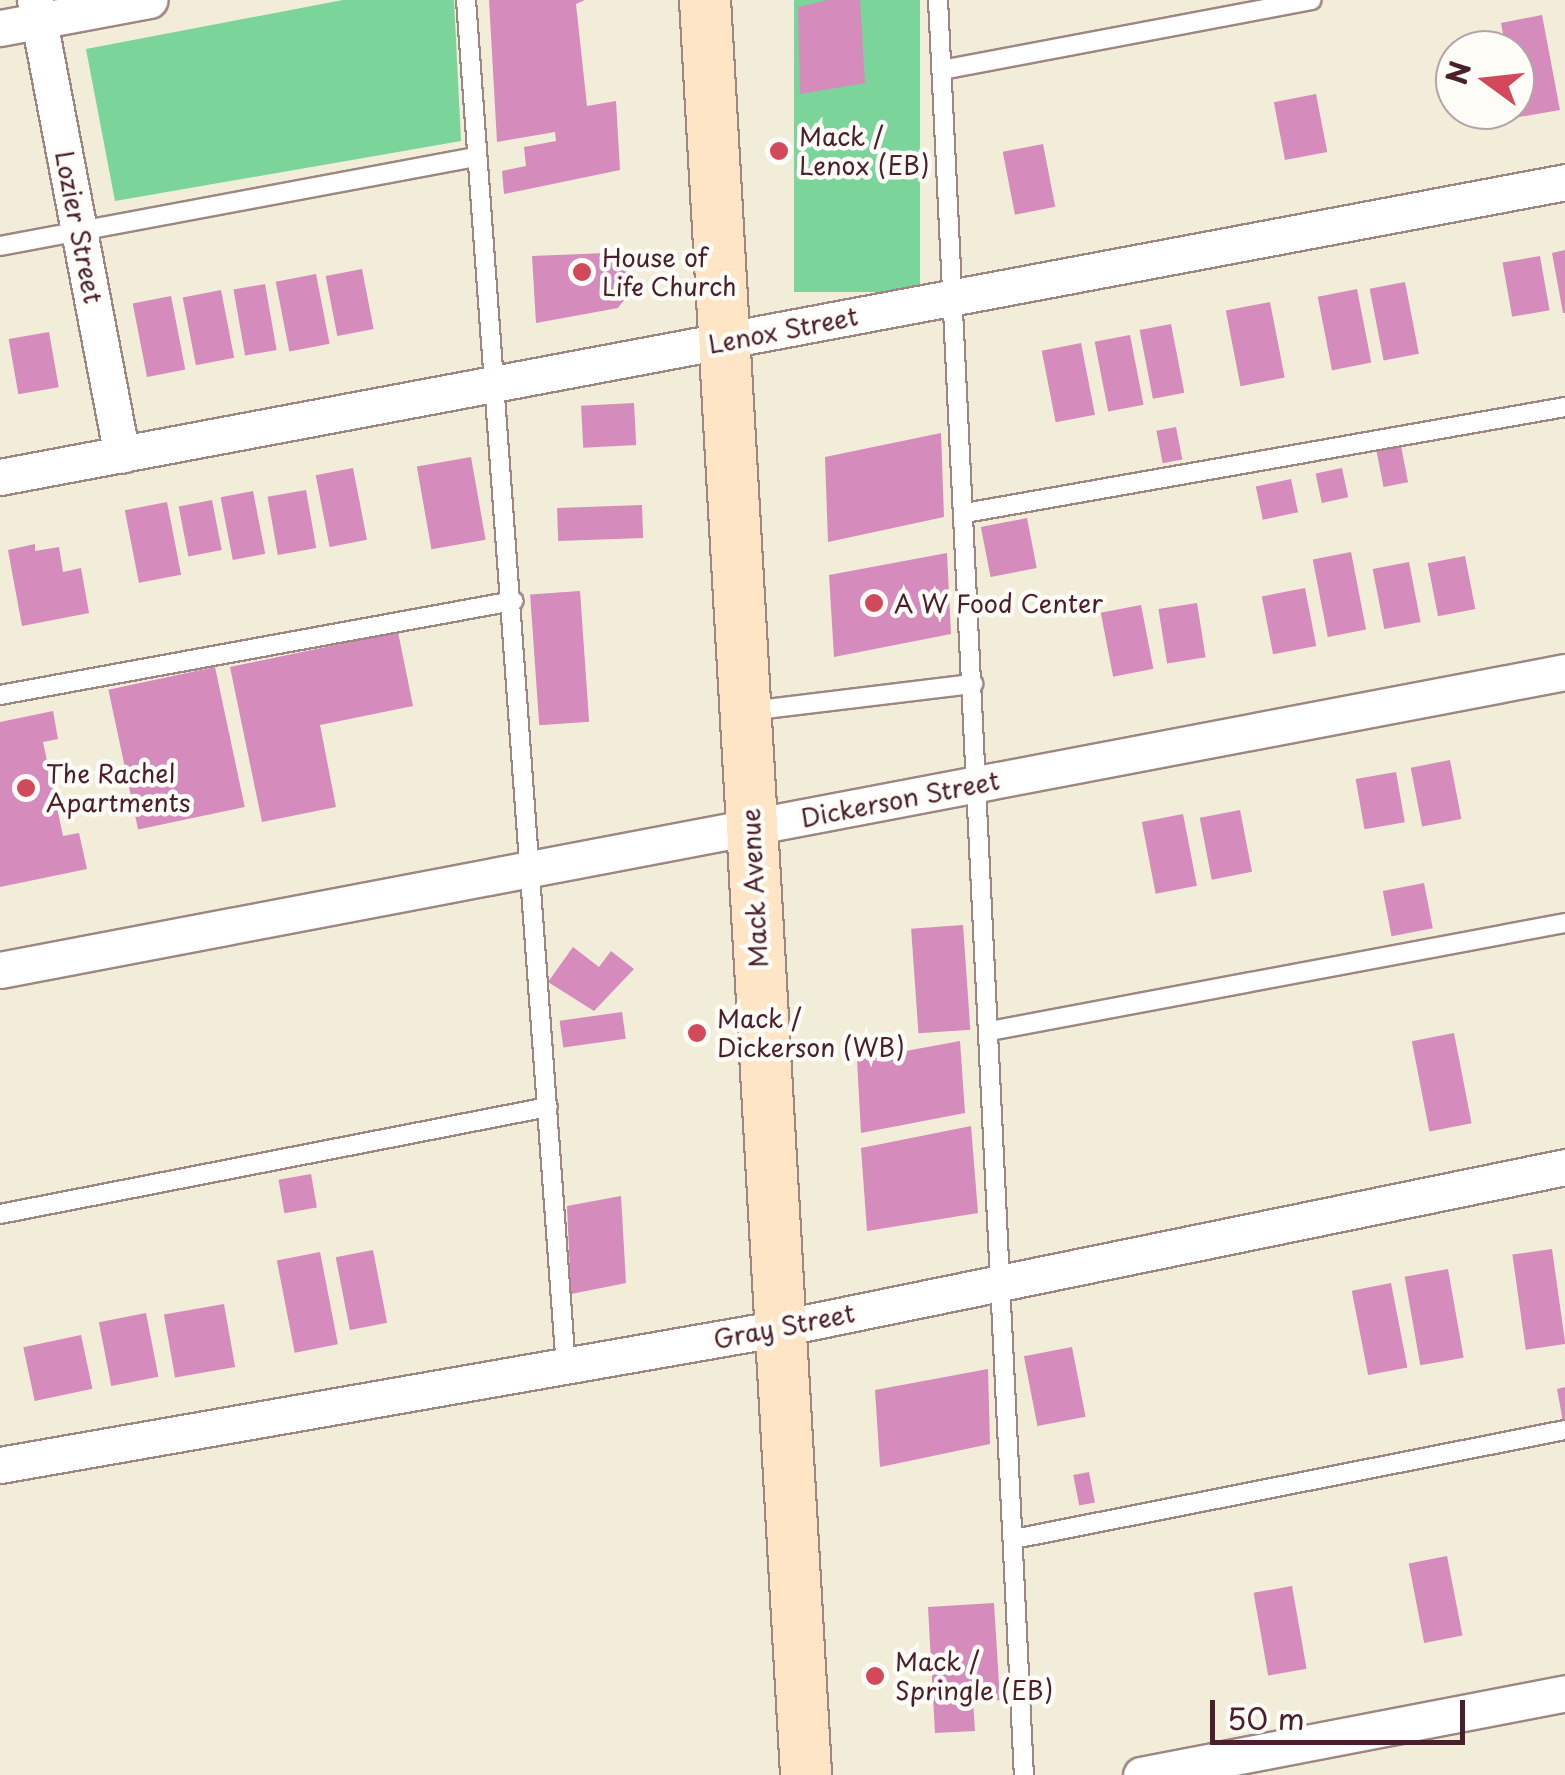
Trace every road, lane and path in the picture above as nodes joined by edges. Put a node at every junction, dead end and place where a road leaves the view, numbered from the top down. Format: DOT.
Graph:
graph roads {
  1 [pos="149,0"];
  2 [pos="466,0"];
  3 [pos="705,0"];
  4 [pos="938,0"];
  5 [pos="1311,0"];
  6 [pos="37,10"];
  7 [pos="0,28"];
  8 [pos="942,70"];
  9 [pos="474,157"];
  10 [pos="1565,182"];
  11 [pos="79,231"];
  12 [pos="0,246"];
  13 [pos="956,296"];
  14 [pos="724,342"];
  15 [pos="496,386"];
  16 [pos="1565,407"];
  17 [pos="122,454"];
  18 [pos="0,478"];
  19 [pos="965,514"];
  20 [pos="513,601"];
  21 [pos="1565,672"];
  22 [pos="973,684"];
  23 [pos="0,695"];
  24 [pos="744,711"];
  25 [pos="977,784"];
  26 [pos="750,827"];
  27 [pos="532,869"];
  28 [pos="1565,924"];
  29 [pos="0,970"];
  30 [pos="990,1031"];
  31 [pos="548,1107"];
  32 [pos="1565,1167"];
  33 [pos="0,1214"];
  34 [pos="1003,1282"];
  35 [pos="782,1328"];
  36 [pos="566,1366"];
  37 [pos="1565,1430"];
  38 [pos="0,1465"];
  39 [pos="1014,1539"];
  40 [pos="1565,1694"];
  41 [pos="806,1775"];
  42 [pos="1024,1775"];
  43 [pos="1141,1775"];
  1 -- 6 [label="street"];
  2 -- 9 [label="lane"];
  3 -- 14 [label="main road, Mack Avenue"];
  4 -- 8 [label="lane"];
  5 -- 8 [label="lane"];
  6 -- 7 [label="street"];
  6 -- 11 [label="street, Lozier Street"];
  8 -- 13 [label="lane"];
  9 -- 11 [label="lane"];
  9 -- 15 [label="lane"];
  10 -- 13 [label="street, Lenox Street"];
  11 -- 12 [label="lane"];
  11 -- 17 [label="street, Lozier Street"];
  13 -- 14 [label="street, Lenox Street"];
  13 -- 19 [label="lane"];
  14 -- 15 [label="street, Lenox Street"];
  14 -- 24 [label="main road, Mack Avenue"];
  15 -- 17 [label="street, Lenox Street"];
  15 -- 20 [label="lane"];
  16 -- 19 [label="lane"];
  17 -- 18 [label="street, Lenox Street"];
  19 -- 22 [label="lane"];
  20 -- 23 [label="lane"];
  20 -- 27 [label="lane"];
  21 -- 25 [label="street, Dickerson Street"];
  22 -- 24 [label="lane"];
  22 -- 25 [label="lane"];
  24 -- 26 [label="main road, Mack Avenue"];
  25 -- 26 [label="street, Dickerson Street"];
  25 -- 30 [label="lane"];
  26 -- 27 [label="street, Dickerson Street"];
  26 -- 35 [label="main road, Mack Avenue"];
  27 -- 29 [label="street, Dickerson Street"];
  27 -- 31 [label="lane"];
  28 -- 30 [label="lane"];
  30 -- 34 [label="lane"];
  31 -- 33 [label="lane"];
  31 -- 36 [label="lane"];
  32 -- 34 [label="street, Gray Street"];
  34 -- 35 [label="street, Gray Street"];
  34 -- 39 [label="lane"];
  35 -- 36 [label="street, Gray Street"];
  35 -- 41 [label="main road, Mack Avenue"];
  36 -- 38 [label="street, Gray Street"];
  37 -- 39 [label="lane"];
  39 -- 42 [label="lane"];
  40 -- 43 [label="street"];
}
